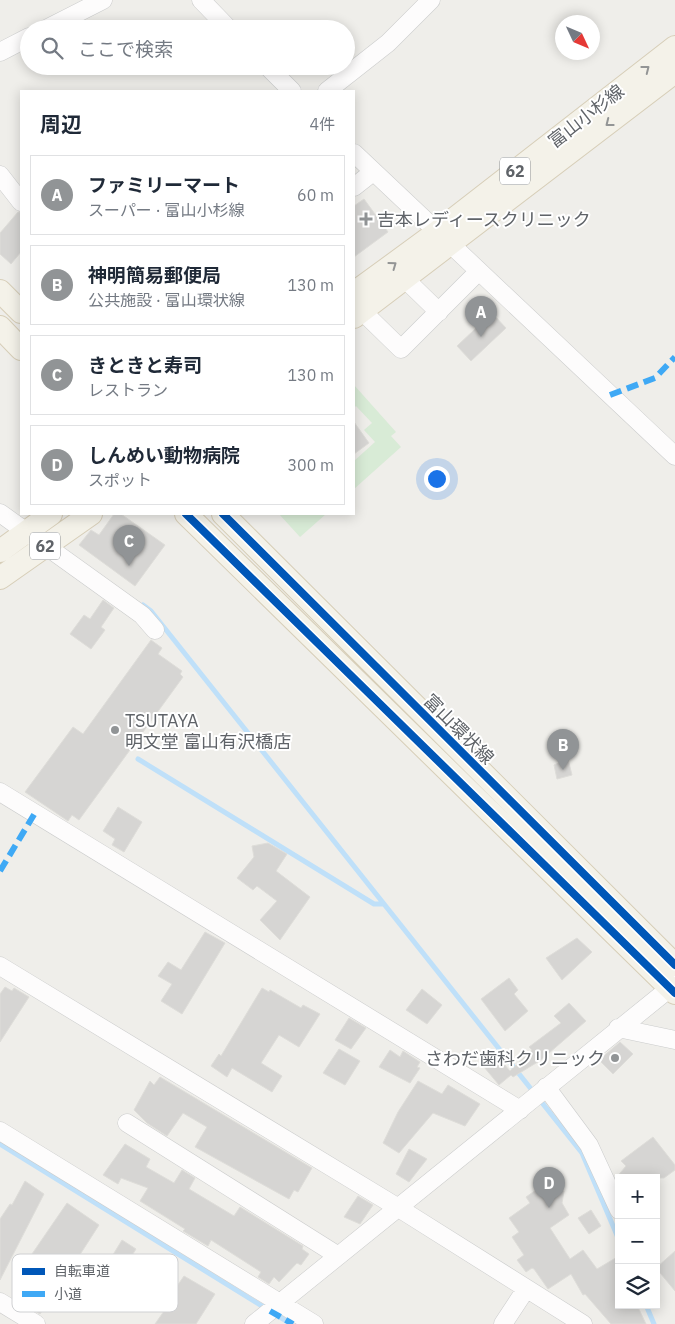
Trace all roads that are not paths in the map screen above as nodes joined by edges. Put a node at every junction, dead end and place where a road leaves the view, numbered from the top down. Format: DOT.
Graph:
graph roads {
  1 [pos="103,0"];
  2 [pos="201,0"];
  3 [pos="432,0"];
  4 [pos="64,20"];
  5 [pos="220,20"];
  6 [pos="20,42"];
  7 [pos="675,47"];
  8 [pos="0,52"];
  9 [pos="355,69"];
  10 [pos="675,72"];
  11 [pos="276,75"];
  12 [pos="347,75"];
  13 [pos="291,90"];
  14 [pos="328,90"];
  15 [pos="355,154"];
  16 [pos="373,172"];
  17 [pos="0,175"];
  18 [pos="355,186"];
  19 [pos="20,201"];
  20 [pos="443,239"];
  21 [pos="478,272"];
  22 [pos="405,279"];
  23 [pos="0,291"];
  24 [pos="357,307"];
  25 [pos="20,311"];
  26 [pos="439,312"];
  27 [pos="0,327"];
  28 [pos="20,348"];
  29 [pos="675,456"];
  30 [pos="0,513"];
  31 [pos="50,515"];
  32 [pos="90,515"];
  33 [pos="187,515"];
  34 [pos="224,515"];
  35 [pos="26,532"];
  36 [pos="46,545"];
  37 [pos="0,551"];
  38 [pos="0,578"];
  39 [pos="155,630"];
  40 [pos="0,792"];
  41 [pos="675,965"];
  42 [pos="0,966"];
  43 [pos="673,988"];
  44 [pos="618,1028"];
  45 [pos="675,1040"];
  46 [pos="546,1087"];
  47 [pos="520,1110"];
  48 [pos="127,1123"];
  49 [pos="0,1131"];
  50 [pos="615,1201"];
  51 [pos="398,1207"];
  52 [pos="337,1255"];
  53 [pos="526,1289"];
  54 [pos="0,1302"];
  55 [pos="280,1303"];
  56 [pos="12,1309"];
  57 [pos="16,1312"];
  58 [pos="36,1324"];
  59 [pos="254,1324"];
  60 [pos="314,1324"];
  61 [pos="503,1324"];
  62 [pos="583,1324"];
  1 -- 4 [label="street"];
  2 -- 5 [label="street"];
  3 -- 9 [label="street"];
  6 -- 8 [label="street"];
  20 -- 7 [label="main road, 富山小杉線 / 62, one-way"];
  10 -- 20 [label="main road, 富山小杉線 / 62, one-way"];
  11 -- 13 [label="street"];
  12 -- 14 [label="street"];
  15 -- 16 [label="street"];
  16 -- 18 [label="street"];
  16 -- 20 [label="street"];
  17 -- 19 [label="street"];
  20 -- 21 [label="street"];
  20 -- 22 [label="main road, 富山小杉線 / 62"];
  24 -- 20 [label="main road, 富山小杉線 / 62, one-way"];
  21 -- 26 [label="street"];
  21 -- 29 [label="street"];
  22 -- 24 [label="main road, 富山小杉線 / 62"];
  22 -- 26 [label="street"];
  23 -- 25 [label="main road"];
  24 -- 26 [label="street"];
  27 -- 28 [label="main road"];
  30 -- 35 [label="street"];
  31 -- 35 [label="main road, 62"];
  32 -- 36 [label="main road, 62"];
  33 -- 43 [label="main road, 富山環状線"];
  34 -- 41 [label="main road, 富山環状線"];
  35 -- 36 [label="street"];
  35 -- 37 [label="main road, 62"];
  36 -- 38 [label="main road, 62"];
  36 -- 39 [label="street"];
  40 -- 47 [label="street"];
  42 -- 51 [label="street"];
  43 -- 44 [label="street"];
  44 -- 45 [label="street"];
  44 -- 46 [label="street"];
  46 -- 47 [label="street"];
  46 -- 50 [label="street"];
  47 -- 51 [label="street"];
  48 -- 52 [label="street"];
  49 -- 55 [label="street"];
  51 -- 52 [label="street"];
  51 -- 53 [label="street"];
  52 -- 55 [label="street"];
  53 -- 61 [label="street"];
  53 -- 62 [label="street"];
  54 -- 56 [label="street"];
  55 -- 59 [label="street"];
  55 -- 60 [label="street"];
  57 -- 58 [label="street"];
}
